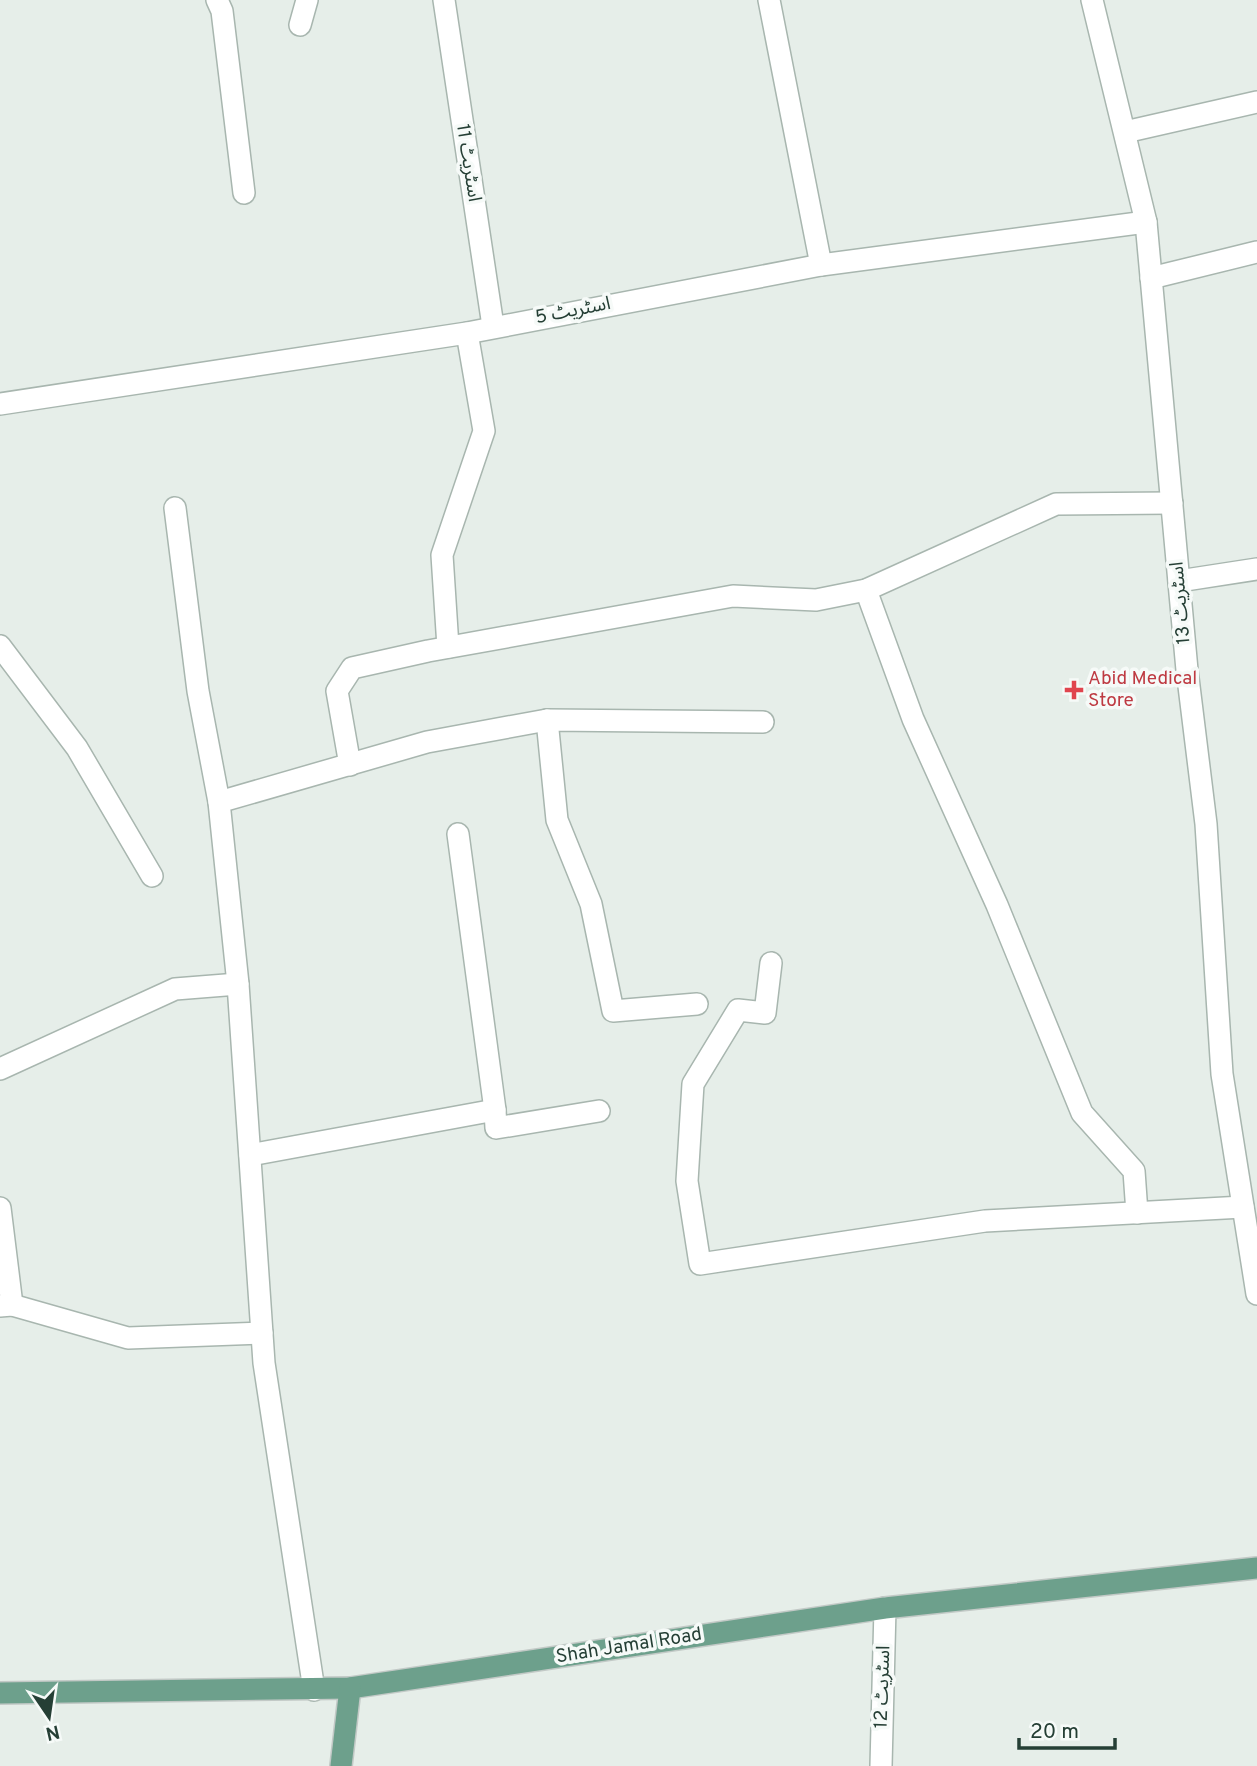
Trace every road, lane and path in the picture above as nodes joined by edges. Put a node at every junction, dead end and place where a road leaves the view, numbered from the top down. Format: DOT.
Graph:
graph roads {
  1 [pos="217,0"];
  2 [pos="307,0"];
  3 [pos="444,0"];
  4 [pos="769,0"];
  5 [pos="1092,0"];
  6 [pos="300,25"];
  7 [pos="1257,102"];
  8 [pos="1125,132"];
  9 [pos="244,192"];
  10 [pos="1146,222"];
  11 [pos="1257,252"];
  12 [pos="821,265"];
  13 [pos="1151,278"];
  14 [pos="493,326"];
  15 [pos="467,333"];
  16 [pos="0,404"];
  17 [pos="1172,503"];
  18 [pos="175,508"];
  19 [pos="1257,569"];
  20 [pos="1179,581"];
  21 [pos="866,590"];
  22 [pos="0,646"];
  23 [pos="448,648"];
  24 [pos="547,720"];
  25 [pos="763,723"];
  26 [pos="350,765"];
  27 [pos="219,802"];
  28 [pos="458,834"];
  29 [pos="152,876"];
  30 [pos="771,962"];
  31 [pos="238,984"];
  32 [pos="697,1004"];
  33 [pos="0,1069"];
  34 [pos="495,1110"];
  35 [pos="599,1111"];
  36 [pos="250,1155"];
  37 [pos="1243,1207"];
  38 [pos="0,1208"];
  39 [pos="1137,1213"];
  40 [pos="1257,1294"];
  41 [pos="6,1306"];
  42 [pos="262,1334"];
  43 [pos="1257,1568"];
  44 [pos="886,1608"];
  45 [pos="350,1688"];
  46 [pos="314,1690"];
  47 [pos="0,1693"];
  48 [pos="341,1766"];
  49 [pos="881,1766"];
  1 -- 9 [label="street"];
  2 -- 6 [label="street"];
  3 -- 14 [label="street, اسٹریٹ 11"];
  4 -- 12 [label="street"];
  5 -- 8 [label="street, اسٹریٹ 13"];
  7 -- 8 [label="street"];
  8 -- 10 [label="street, اسٹریٹ 13"];
  10 -- 12 [label="street, اسٹریٹ 5"];
  10 -- 13 [label="street, اسٹریٹ 13"];
  11 -- 13 [label="street"];
  12 -- 14 [label="street, اسٹریٹ 5"];
  13 -- 17 [label="street, اسٹریٹ 13"];
  14 -- 15 [label="street, اسٹریٹ 5"];
  15 -- 16 [label="street, اسٹریٹ 5"];
  15 -- 23 [label="street"];
  17 -- 20 [label="street, اسٹریٹ 13"];
  17 -- 21 [label="street"];
  18 -- 27 [label="street"];
  19 -- 20 [label="street"];
  20 -- 37 [label="street, اسٹریٹ 13"];
  21 -- 23 [label="street"];
  21 -- 39 [label="street"];
  22 -- 29 [label="street"];
  23 -- 26 [label="street"];
  24 -- 25 [label="street"];
  24 -- 26 [label="street"];
  24 -- 32 [label="street"];
  26 -- 27 [label="street"];
  27 -- 31 [label="street"];
  28 -- 34 [label="street"];
  30 -- 39 [label="street"];
  31 -- 33 [label="street"];
  31 -- 36 [label="street"];
  34 -- 35 [label="street"];
  34 -- 36 [label="street"];
  36 -- 42 [label="street"];
  37 -- 39 [label="street"];
  37 -- 40 [label="street, اسٹریٹ 13"];
  38 -- 41 [label="street"];
  41 -- 42 [label="street"];
  42 -- 46 [label="street"];
  43 -- 44 [label="main road, Shah Jamal Road"];
  44 -- 45 [label="main road, Shah Jamal Road"];
  44 -- 49 [label="street, اسٹریٹ 12"];
  45 -- 46 [label="main road, Shah Jamal Road"];
  45 -- 48 [label="main road"];
  46 -- 47 [label="main road, Shah Jamal Road"];
}
